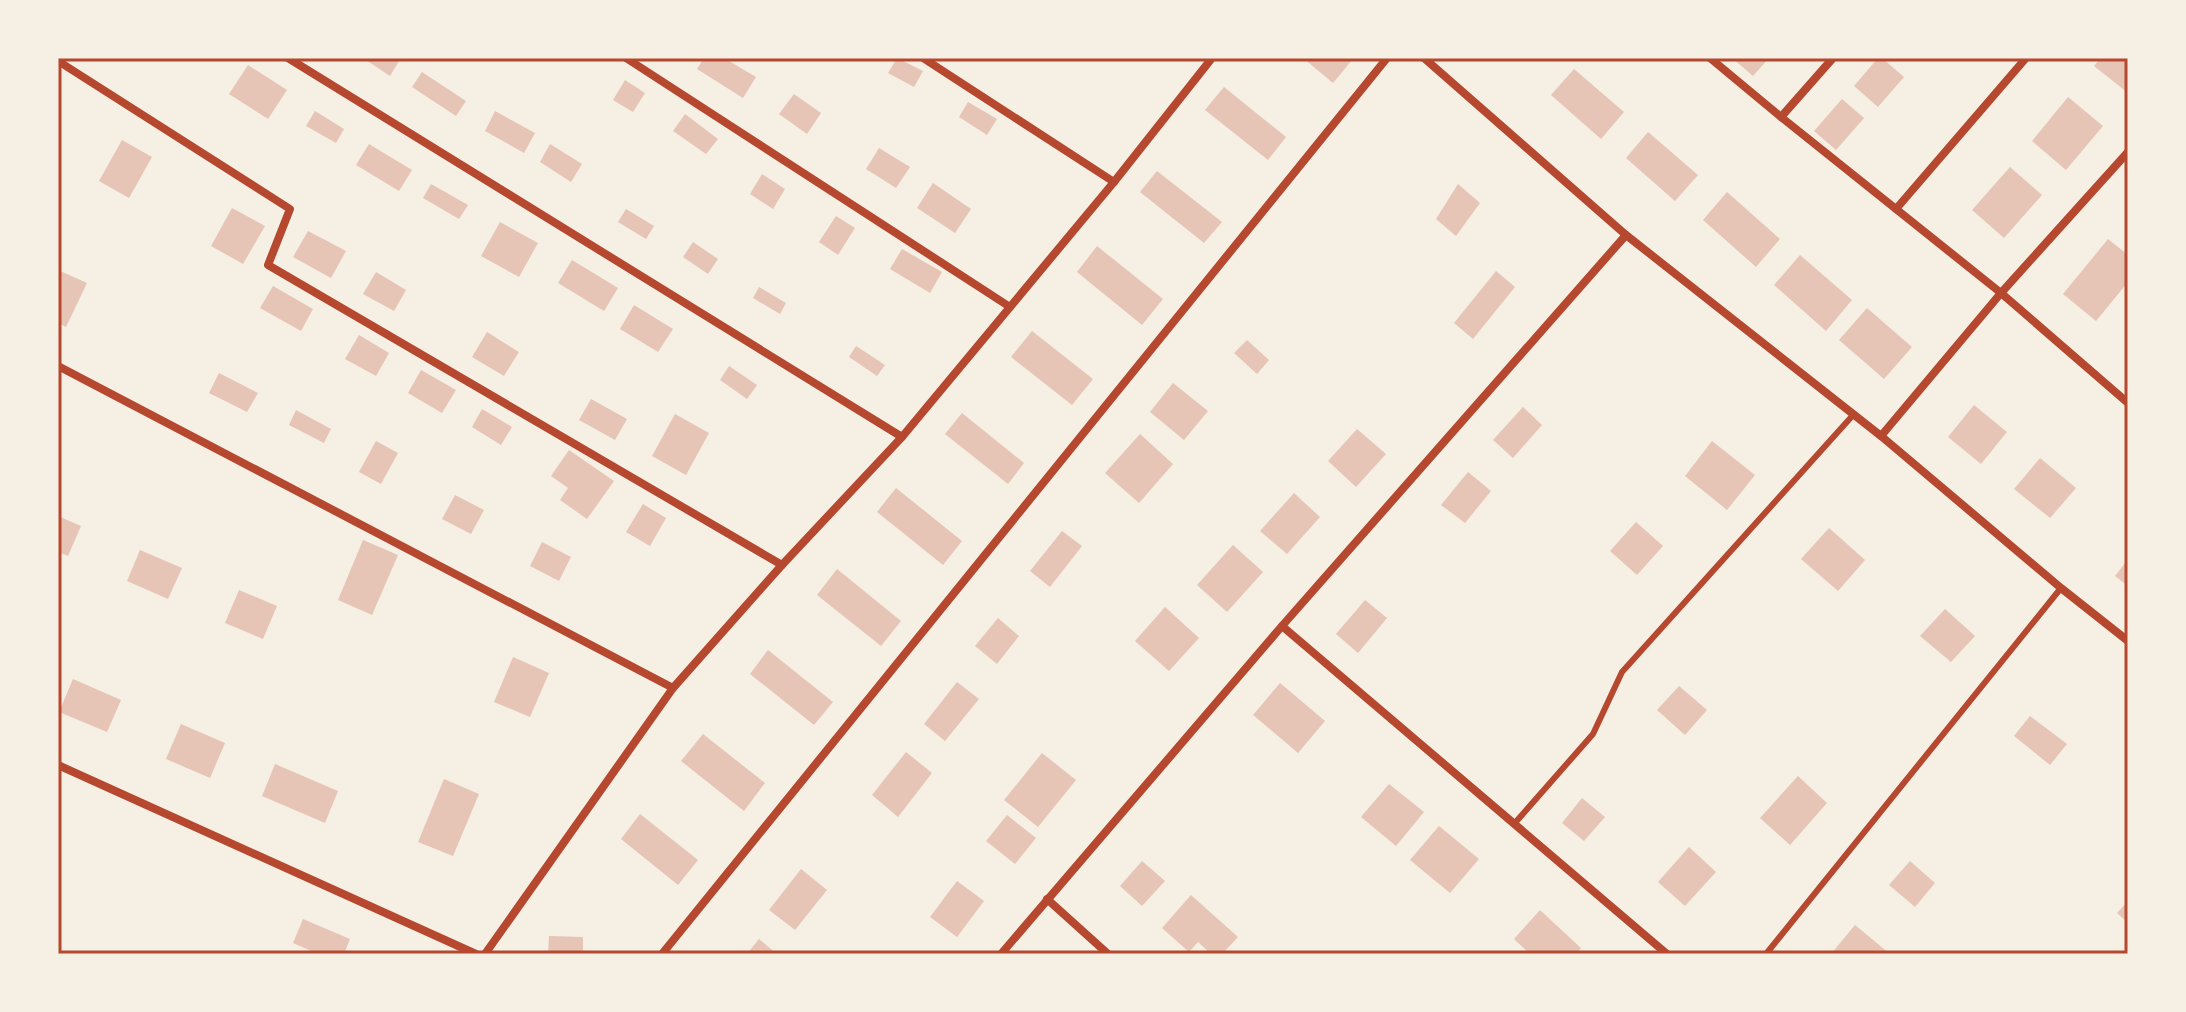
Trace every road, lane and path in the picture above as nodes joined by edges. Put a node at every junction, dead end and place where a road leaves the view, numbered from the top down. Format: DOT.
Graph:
graph roads {
  1 [pos="288,58"];
  2 [pos="626,58"];
  3 [pos="923,58"];
  4 [pos="1212,58"];
  5 [pos="1387,58"];
  6 [pos="1424,58"];
  7 [pos="1710,58"];
  8 [pos="1833,58"];
  9 [pos="2026,58"];
  10 [pos="58,61"];
  11 [pos="1781,117"];
  12 [pos="2128,152"];
  13 [pos="1114,182"];
  14 [pos="1896,209"];
  15 [pos="1626,235"];
  16 [pos="2001,293"];
  17 [pos="1010,307"];
  18 [pos="58,366"];
  19 [pos="2128,403"];
  20 [pos="1854,414"];
  21 [pos="1881,436"];
  22 [pos="902,437"];
  23 [pos="782,565"];
  24 [pos="2061,588"];
  25 [pos="1282,626"];
  26 [pos="2128,641"];
  27 [pos="673,688"];
  28 [pos="58,765"];
  29 [pos="1514,824"];
  30 [pos="1047,899"];
  31 [pos="476,954"];
  32 [pos="485,954"];
  33 [pos="662,954"];
  34 [pos="1001,954"];
  35 [pos="1108,954"];
  36 [pos="1667,954"];
  37 [pos="1766,954"];
  1 -- 22 [label="street"];
  2 -- 17 [label="street"];
  3 -- 13 [label="street"];
  4 -- 13 [label="street"];
  5 -- 33 [label="street"];
  6 -- 15 [label="street"];
  7 -- 11 [label="street"];
  8 -- 11 [label="street"];
  9 -- 14 [label="street"];
  10 -- 23 [label="street"];
  11 -- 14 [label="street"];
  12 -- 16 [label="street"];
  13 -- 17 [label="street"];
  14 -- 16 [label="street"];
  15 -- 20 [label="street"];
  15 -- 25 [label="street"];
  16 -- 19 [label="street"];
  16 -- 21 [label="street"];
  17 -- 22 [label="street"];
  18 -- 27 [label="street"];
  20 -- 21 [label="street"];
  20 -- 29 [label="lane"];
  21 -- 24 [label="street"];
  22 -- 23 [label="street"];
  23 -- 27 [label="street"];
  24 -- 26 [label="street"];
  24 -- 37 [label="lane"];
  25 -- 29 [label="street"];
  25 -- 30 [label="street"];
  27 -- 32 [label="street"];
  28 -- 31 [label="street"];
  29 -- 36 [label="street"];
  30 -- 34 [label="street"];
  30 -- 35 [label="street"];
}
